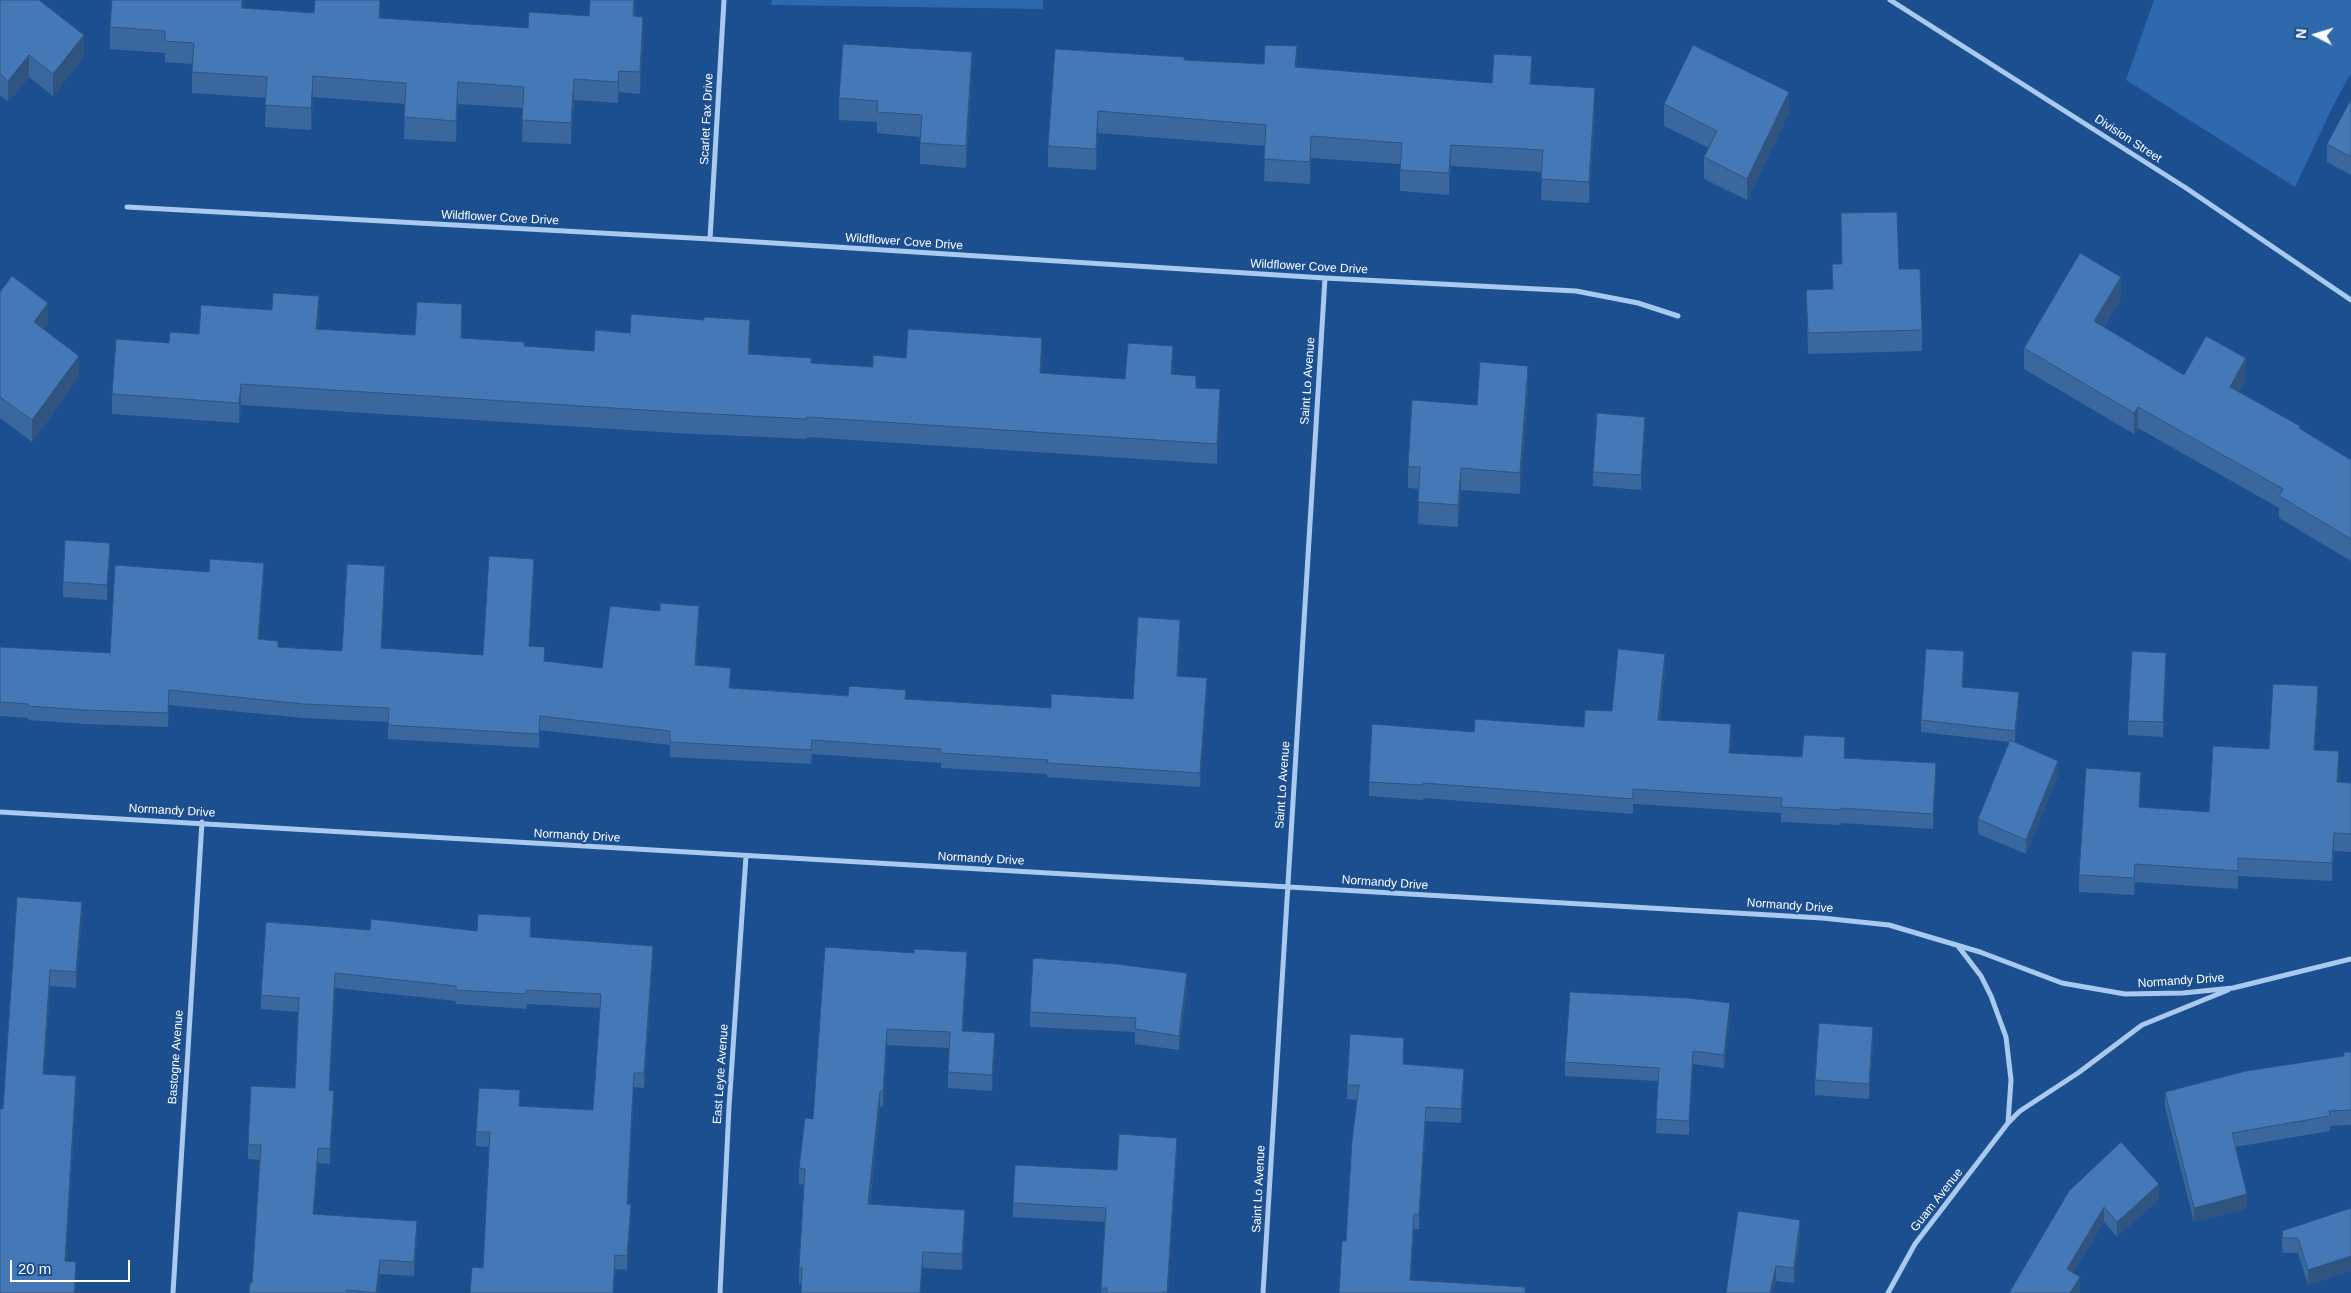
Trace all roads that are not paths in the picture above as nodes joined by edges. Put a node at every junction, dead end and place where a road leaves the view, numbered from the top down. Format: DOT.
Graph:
graph roads {
  1 [pos="724,0"];
  2 [pos="1890,0"];
  3 [pos="127,208"];
  4 [pos="710,240"];
  5 [pos="1325,278"];
  6 [pos="2351,300"];
  7 [pos="1678,316"];
  8 [pos="0,812"];
  9 [pos="202,822"];
  10 [pos="746,856"];
  11 [pos="1286,886"];
  12 [pos="1958,945"];
  13 [pos="2351,959"];
  14 [pos="2233,988"];
  15 [pos="2008,1123"];
  16 [pos="173,1293"];
  17 [pos="720,1293"];
  18 [pos="1263,1293"];
  19 [pos="1888,1293"];
  1 -- 4 [label="street, Scarlet Fax Drive"];
  2 -- 6 [label="street, Division Street"];
  3 -- 4 [label="street, Wildflower Cove Drive"];
  4 -- 5 [label="street, Wildflower Cove Drive"];
  5 -- 7 [label="street, Wildflower Cove Drive"];
  5 -- 11 [label="street, Saint Lo Avenue"];
  8 -- 9 [label="street, Normandy Drive"];
  9 -- 10 [label="street, Normandy Drive"];
  9 -- 16 [label="street, Bastogne Avenue"];
  10 -- 11 [label="street, Normandy Drive"];
  10 -- 17 [label="street, East Leyte Avenue"];
  11 -- 12 [label="street, Normandy Drive"];
  11 -- 18 [label="street, Saint Lo Avenue"];
  12 -- 14 [label="street, Normandy Drive"];
  12 -- 15 [label="street"];
  13 -- 14 [label="street, Normandy Drive"];
  14 -- 15 [label="street, Normandy Drive"];
  15 -- 19 [label="street, Guam Avenue"];
}
